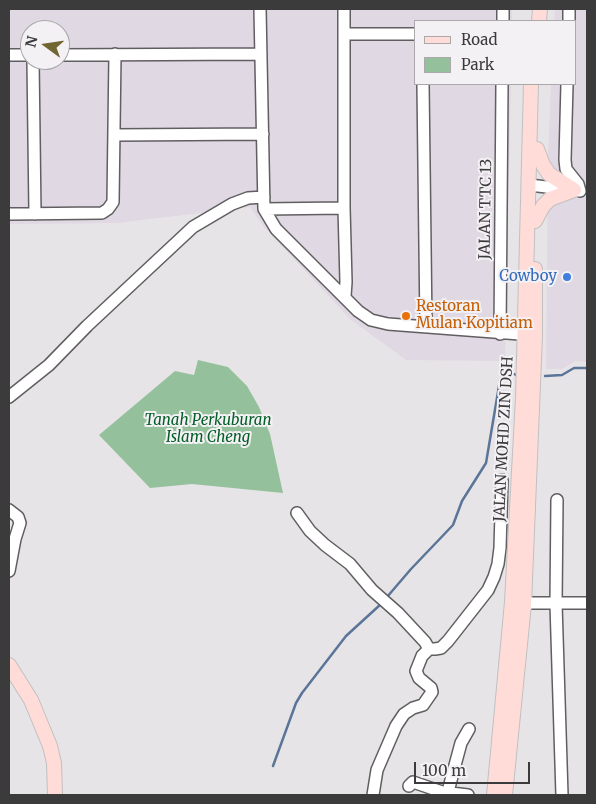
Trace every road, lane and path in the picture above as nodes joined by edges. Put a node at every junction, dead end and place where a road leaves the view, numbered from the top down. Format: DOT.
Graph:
graph roads {
  1 [pos="260,9"];
  2 [pos="344,9"];
  3 [pos="344,34"];
  4 [pos="414,34"];
  5 [pos="115,54"];
  6 [pos="261,54"];
  7 [pos="70,55"];
  8 [pos="33,70"];
  9 [pos="423,85"];
  10 [pos="502,85"];
  11 [pos="531,85"];
  12 [pos="538,85"];
  13 [pos="567,85"];
  14 [pos="263,134"];
  15 [pos="114,135"];
  16 [pos="537,149"];
  17 [pos="532,185"];
  18 [pos="580,191"];
  19 [pos="264,196"];
  20 [pos="344,208"];
  21 [pos="264,209"];
  22 [pos="9,214"];
  23 [pos="34,214"];
  24 [pos="535,221"];
  25 [pos="345,296"];
  26 [pos="426,328"];
  27 [pos="500,334"];
  28 [pos="530,335"];
  29 [pos="9,397"];
  30 [pos="502,480"];
  31 [pos="557,500"];
  32 [pos="9,510"];
  33 [pos="297,513"];
  34 [pos="9,571"];
  35 [pos="518,603"];
  36 [pos="587,603"];
  37 [pos="556,604"];
  38 [pos="429,649"];
  39 [pos="9,665"];
  40 [pos="469,729"];
  41 [pos="52,754"];
  42 [pos="409,786"];
  43 [pos="49,795"];
  44 [pos="55,795"];
  45 [pos="374,795"];
  46 [pos="448,795"];
  47 [pos="468,795"];
  48 [pos="494,795"];
  49 [pos="505,795"];
  50 [pos="562,795"];
  1 -- 6 [label="street"];
  2 -- 3 [label="street"];
  3 -- 4 [label="street"];
  3 -- 20 [label="street"];
  5 -- 6 [label="street"];
  5 -- 7 [label="street"];
  5 -- 15 [label="street"];
  6 -- 14 [label="street"];
  8 -- 23 [label="street"];
  9 -- 26 [label="street"];
  10 -- 27 [label="street, JALAN TTC 13"];
  11 -- 17 [label="main road, JALAN MOHD ZIN DSH"];
  12 -- 16 [label="main road, JALAN MOHD ZIN DSH"];
  13 -- 18 [label="street"];
  14 -- 15 [label="street"];
  14 -- 19 [label="street"];
  15 -- 23 [label="street"];
  16 -- 17 [label="main road, JALAN MOHD ZIN DSH"];
  16 -- 18 [label="main road"];
  17 -- 18 [label="street"];
  17 -- 24 [label="main road, JALAN MOHD ZIN DSH"];
  17 -- 28 [label="main road, JALAN MOHD ZIN DSH"];
  18 -- 24 [label="main road"];
  19 -- 21 [label="street"];
  19 -- 29 [label="street"];
  20 -- 21 [label="street"];
  20 -- 25 [label="street"];
  21 -- 25 [label="street"];
  22 -- 23 [label="street"];
  24 -- 28 [label="main road, JALAN MOHD ZIN DSH"];
  25 -- 26 [label="street"];
  26 -- 27 [label="street"];
  27 -- 28 [label="street"];
  28 -- 35 [label="main road, JALAN MOHD ZIN DSH"];
  30 -- 38 [label="street"];
  31 -- 37 [label="street"];
  32 -- 34 [label="street"];
  33 -- 38 [label="street"];
  35 -- 37 [label="street"];
  35 -- 48 [label="main road, JALAN MOHD ZIN DSH"];
  35 -- 49 [label="main road, JALAN MOHD ZIN DSH"];
  36 -- 37 [label="street"];
  37 -- 50 [label="street"];
  38 -- 45 [label="street"];
  39 -- 41 [label="main road"];
  40 -- 46 [label="street"];
  41 -- 43 [label="street"];
  41 -- 44 [label="main road"];
  42 -- 46 [label="street"];
  46 -- 47 [label="street"];
}
